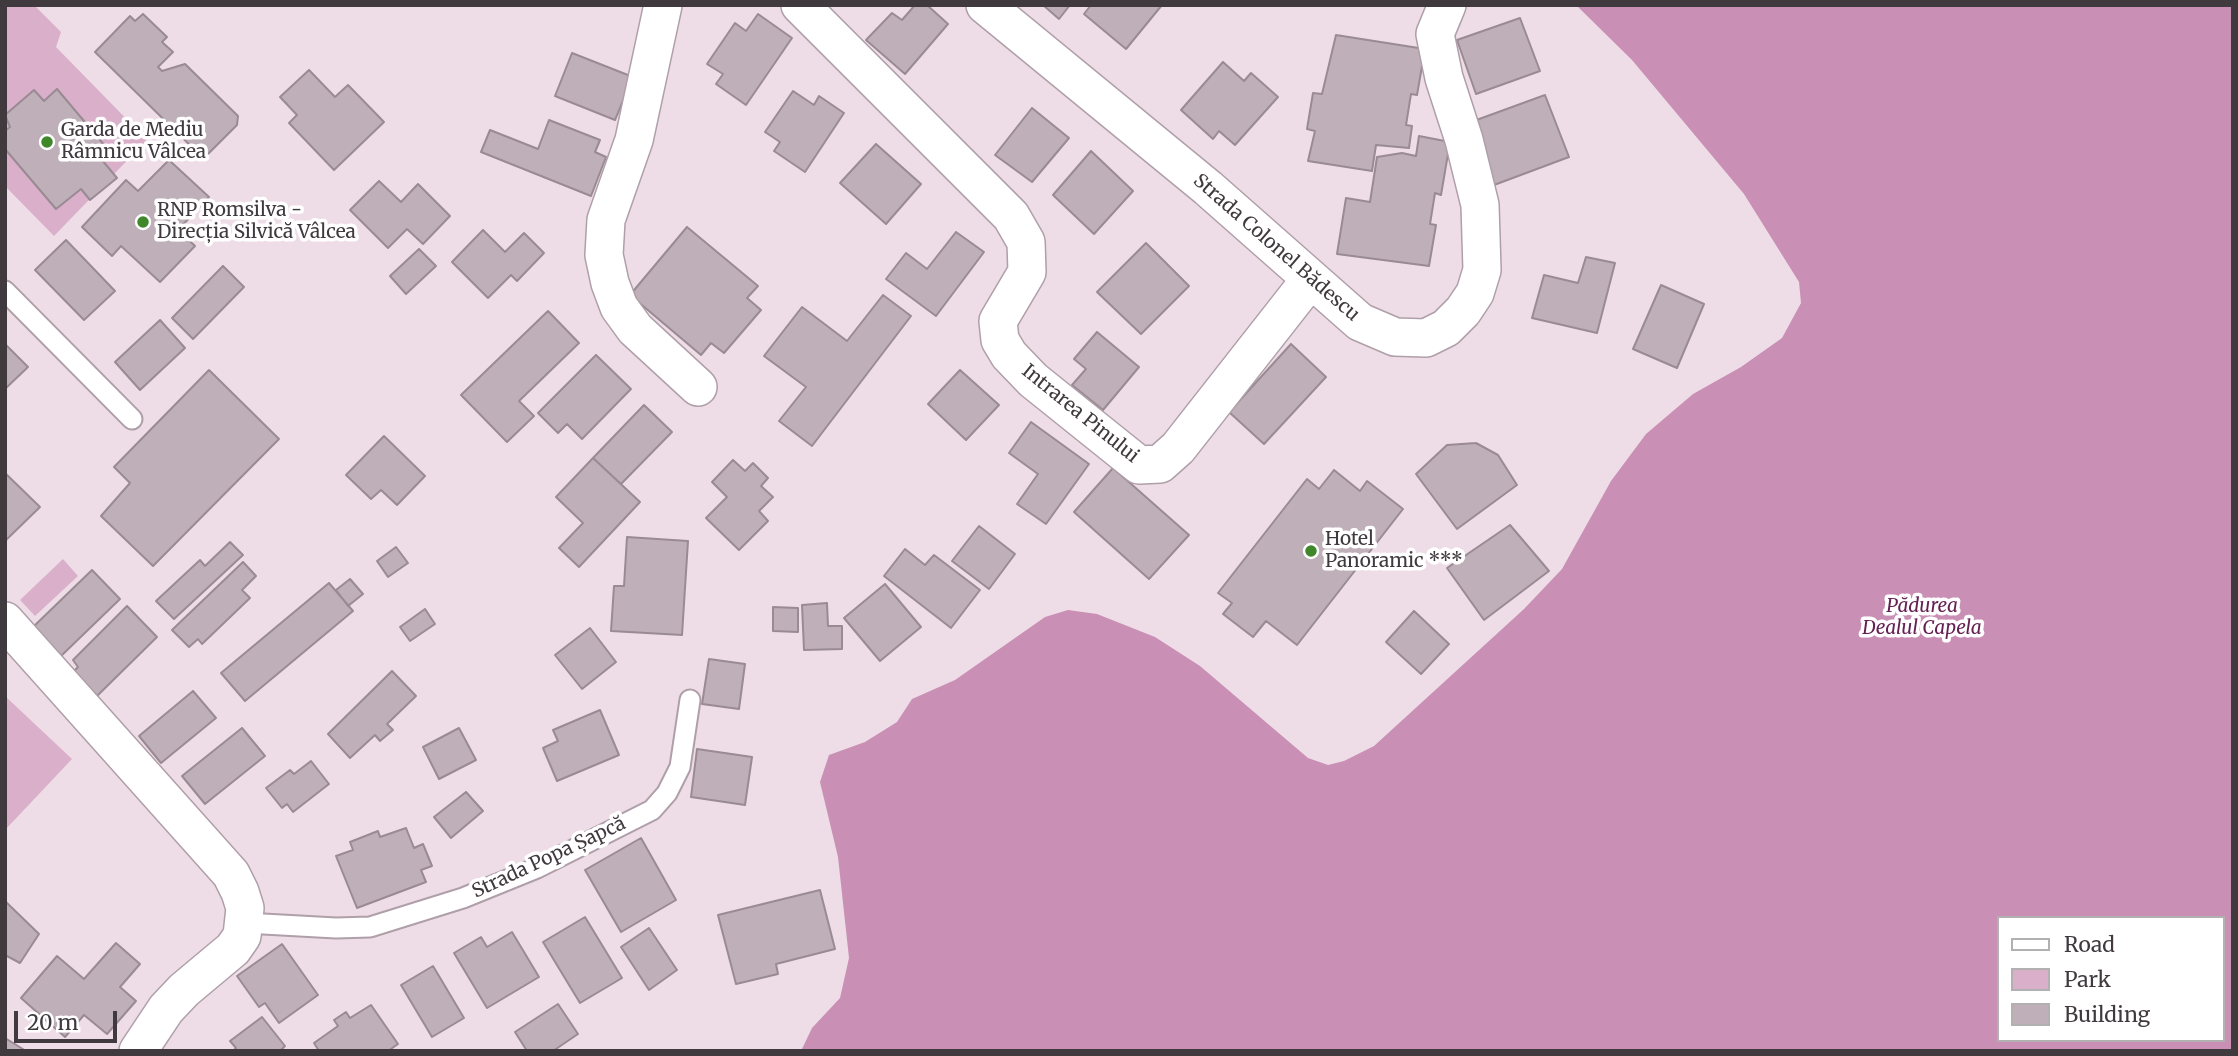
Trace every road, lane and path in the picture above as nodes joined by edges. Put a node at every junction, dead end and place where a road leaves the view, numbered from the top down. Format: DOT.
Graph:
graph roads {
  1 [pos="663,5"];
  2 [pos="800,5"];
  3 [pos="985,5"];
  4 [pos="1447,5"];
  5 [pos="1309,281"];
  6 [pos="5,291"];
  7 [pos="698,387"];
  8 [pos="132,419"];
  9 [pos="5,621"];
  10 [pos="690,700"];
  11 [pos="245,923"];
  12 [pos="138,1051"];
  1 -- 7 [label="street"];
  2 -- 5 [label="street, Intrarea Pinului"];
  3 -- 5 [label="street, Strada Colonel Bădescu"];
  4 -- 5 [label="street, Strada Colonel Bădescu"];
  6 -- 8 [label="lane"];
  9 -- 11 [label="street"];
  10 -- 11 [label="lane, Strada Popa Șapcă"];
  11 -- 12 [label="street"];
}
